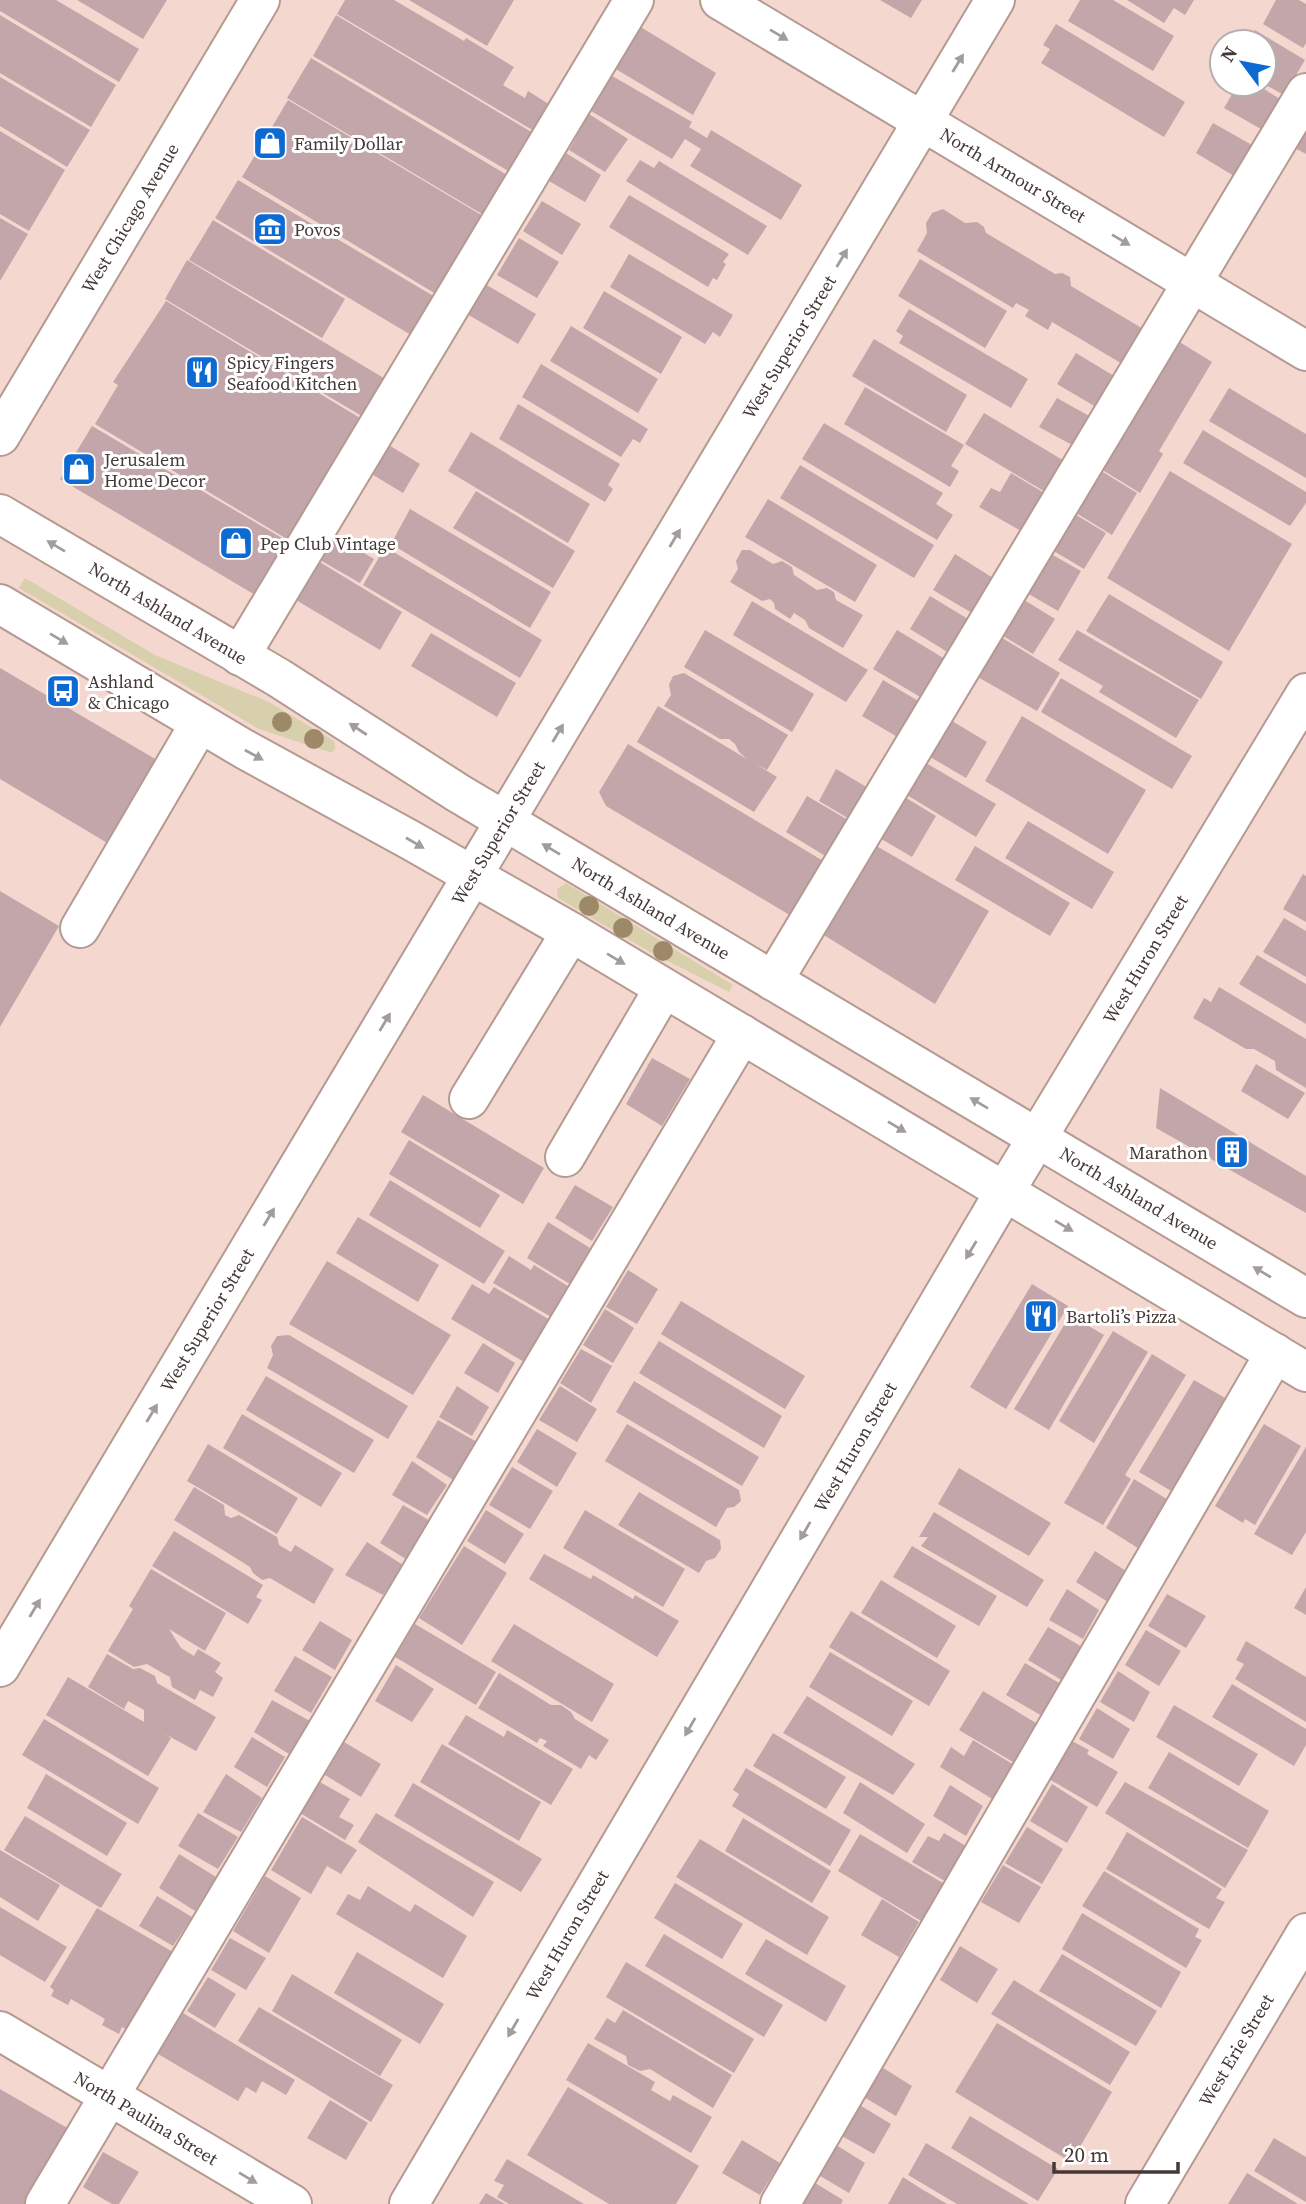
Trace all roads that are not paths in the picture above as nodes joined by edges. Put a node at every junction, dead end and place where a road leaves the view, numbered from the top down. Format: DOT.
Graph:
graph roads {
  1 [pos="260,0"];
  2 [pos="634,0"];
  3 [pos="720,0"];
  4 [pos="995,0"];
  5 [pos="1306,93"];
  6 [pos="923,121"];
  7 [pos="1192,282"];
  8 [pos="1306,351"];
  9 [pos="0,436"];
  10 [pos="0,514"];
  11 [pos="0,604"];
  12 [pos="240,656"];
  13 [pos="1306,692"];
  14 [pos="200,723"];
  15 [pos="505,821"];
  16 [pos="472,875"];
  17 [pos="80,928"];
  18 [pos="571,932"];
  19 [pos="773,981"];
  20 [pos="664,988"];
  21 [pos="742,1034"];
  22 [pos="469,1099"];
  23 [pos="1037,1138"];
  24 [pos="565,1157"];
  25 [pos="1005,1191"];
  26 [pos="1306,1298"];
  27 [pos="1291,1362"];
  28 [pos="0,1667"];
  29 [pos="1306,1933"];
  30 [pos="0,2031"];
  31 [pos="108,2096"];
  32 [pos="45,2204"];
  33 [pos="292,2204"];
  34 [pos="409,2204"];
  35 [pos="780,2204"];
  36 [pos="1145,2204"];
  1 -- 9 [label="street, West Chicago Avenue"];
  2 -- 12 [label="street"];
  3 -- 6 [label="street, North Armour Street, one-way"];
  6 -- 4 [label="street, West Superior Street, one-way"];
  5 -- 7 [label="street"];
  6 -- 7 [label="street, North Armour Street, one-way"];
  15 -- 6 [label="street, West Superior Street, one-way"];
  7 -- 8 [label="street, North Armour Street"];
  7 -- 19 [label="street"];
  12 -- 10 [label="street, North Ashland Avenue, one-way"];
  11 -- 14 [label="street, one-way"];
  15 -- 12 [label="street, North Ashland Avenue, one-way"];
  13 -- 23 [label="street, West Huron Street"];
  14 -- 16 [label="street, one-way"];
  14 -- 17 [label="street"];
  15 -- 16 [label="street, West Superior Street"];
  19 -- 15 [label="street, North Ashland Avenue, one-way"];
  16 -- 18 [label="street"];
  28 -- 16 [label="street, West Superior Street, one-way"];
  18 -- 20 [label="street, one-way"];
  18 -- 22 [label="street"];
  23 -- 19 [label="street, North Ashland Avenue, one-way"];
  20 -- 21 [label="street"];
  20 -- 24 [label="street"];
  21 -- 25 [label="street, one-way"];
  21 -- 31 [label="street"];
  23 -- 25 [label="street, West Huron Street"];
  26 -- 23 [label="street, North Ashland Avenue, one-way"];
  25 -- 27 [label="street, one-way"];
  25 -- 34 [label="street, West Huron Street, one-way"];
  27 -- 35 [label="street"];
  29 -- 36 [label="street, West Erie Street"];
  30 -- 31 [label="street, North Paulina Street"];
  31 -- 32 [label="street"];
  31 -- 33 [label="street, North Paulina Street, one-way"];
}
